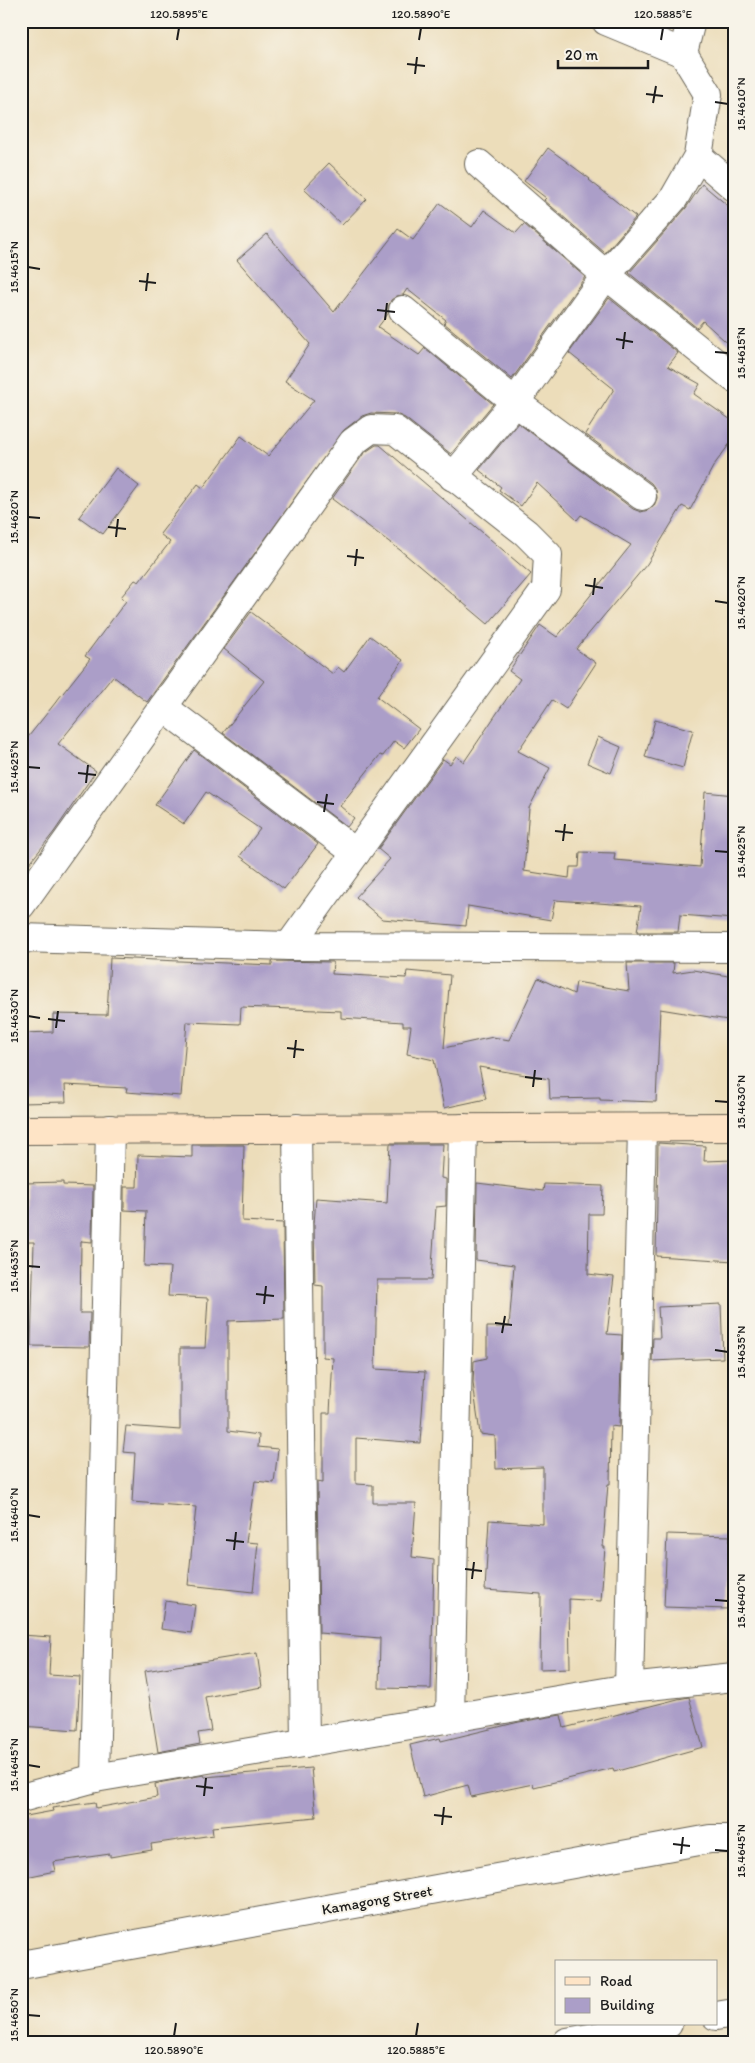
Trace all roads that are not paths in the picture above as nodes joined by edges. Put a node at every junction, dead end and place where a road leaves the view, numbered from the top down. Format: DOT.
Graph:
graph roads {
  1 [pos="606,21"];
  2 [pos="691,21"];
  3 [pos="683,53"];
  4 [pos="698,156"];
  5 [pos="479,164"];
  6 [pos="734,187"];
  7 [pos="606,275"];
  8 [pos="403,310"];
  9 [pos="734,378"];
  10 [pos="515,402"];
  11 [pos="453,477"];
  12 [pos="642,496"];
  13 [pos="163,707"];
  14 [pos="356,853"];
  15 [pos="21,905"];
  16 [pos="21,938"];
  17 [pos="288,946"];
  18 [pos="734,948"];
  19 [pos="734,1127"];
  20 [pos="297,1128"];
  21 [pos="463,1128"];
  22 [pos="642,1128"];
  23 [pos="110,1129"];
  24 [pos="21,1130"];
  25 [pos="734,1677"];
  26 [pos="629,1688"];
  27 [pos="450,1718"];
  28 [pos="305,1743"];
  29 [pos="95,1778"];
  30 [pos="21,1798"];
  31 [pos="734,1840"];
  32 [pos="21,1966"];
  33 [pos="734,2013"];
  34 [pos="718,2016"];
  35 [pos="657,2026"];
  36 [pos="567,2042"];
  1 -- 3 [label="street"];
  2 -- 3 [label="street"];
  3 -- 4 [label="street"];
  4 -- 6 [label="street"];
  4 -- 7 [label="street"];
  5 -- 7 [label="street"];
  7 -- 9 [label="street"];
  7 -- 10 [label="street"];
  8 -- 10 [label="street"];
  10 -- 11 [label="street"];
  10 -- 12 [label="street"];
  11 -- 13 [label="street"];
  11 -- 14 [label="street"];
  13 -- 14 [label="street"];
  13 -- 15 [label="street"];
  14 -- 17 [label="street"];
  16 -- 17 [label="street"];
  17 -- 18 [label="street"];
  19 -- 22 [label="street"];
  20 -- 21 [label="street"];
  20 -- 23 [label="street"];
  20 -- 28 [label="street"];
  21 -- 22 [label="street"];
  21 -- 27 [label="street"];
  22 -- 26 [label="street"];
  23 -- 24 [label="street"];
  23 -- 29 [label="street"];
  25 -- 26 [label="street"];
  26 -- 27 [label="street"];
  27 -- 28 [label="street"];
  28 -- 29 [label="street"];
  29 -- 30 [label="street"];
  31 -- 32 [label="street, Kamagong Street"];
  33 -- 34 [label="street"];
  35 -- 36 [label="street"];
}
